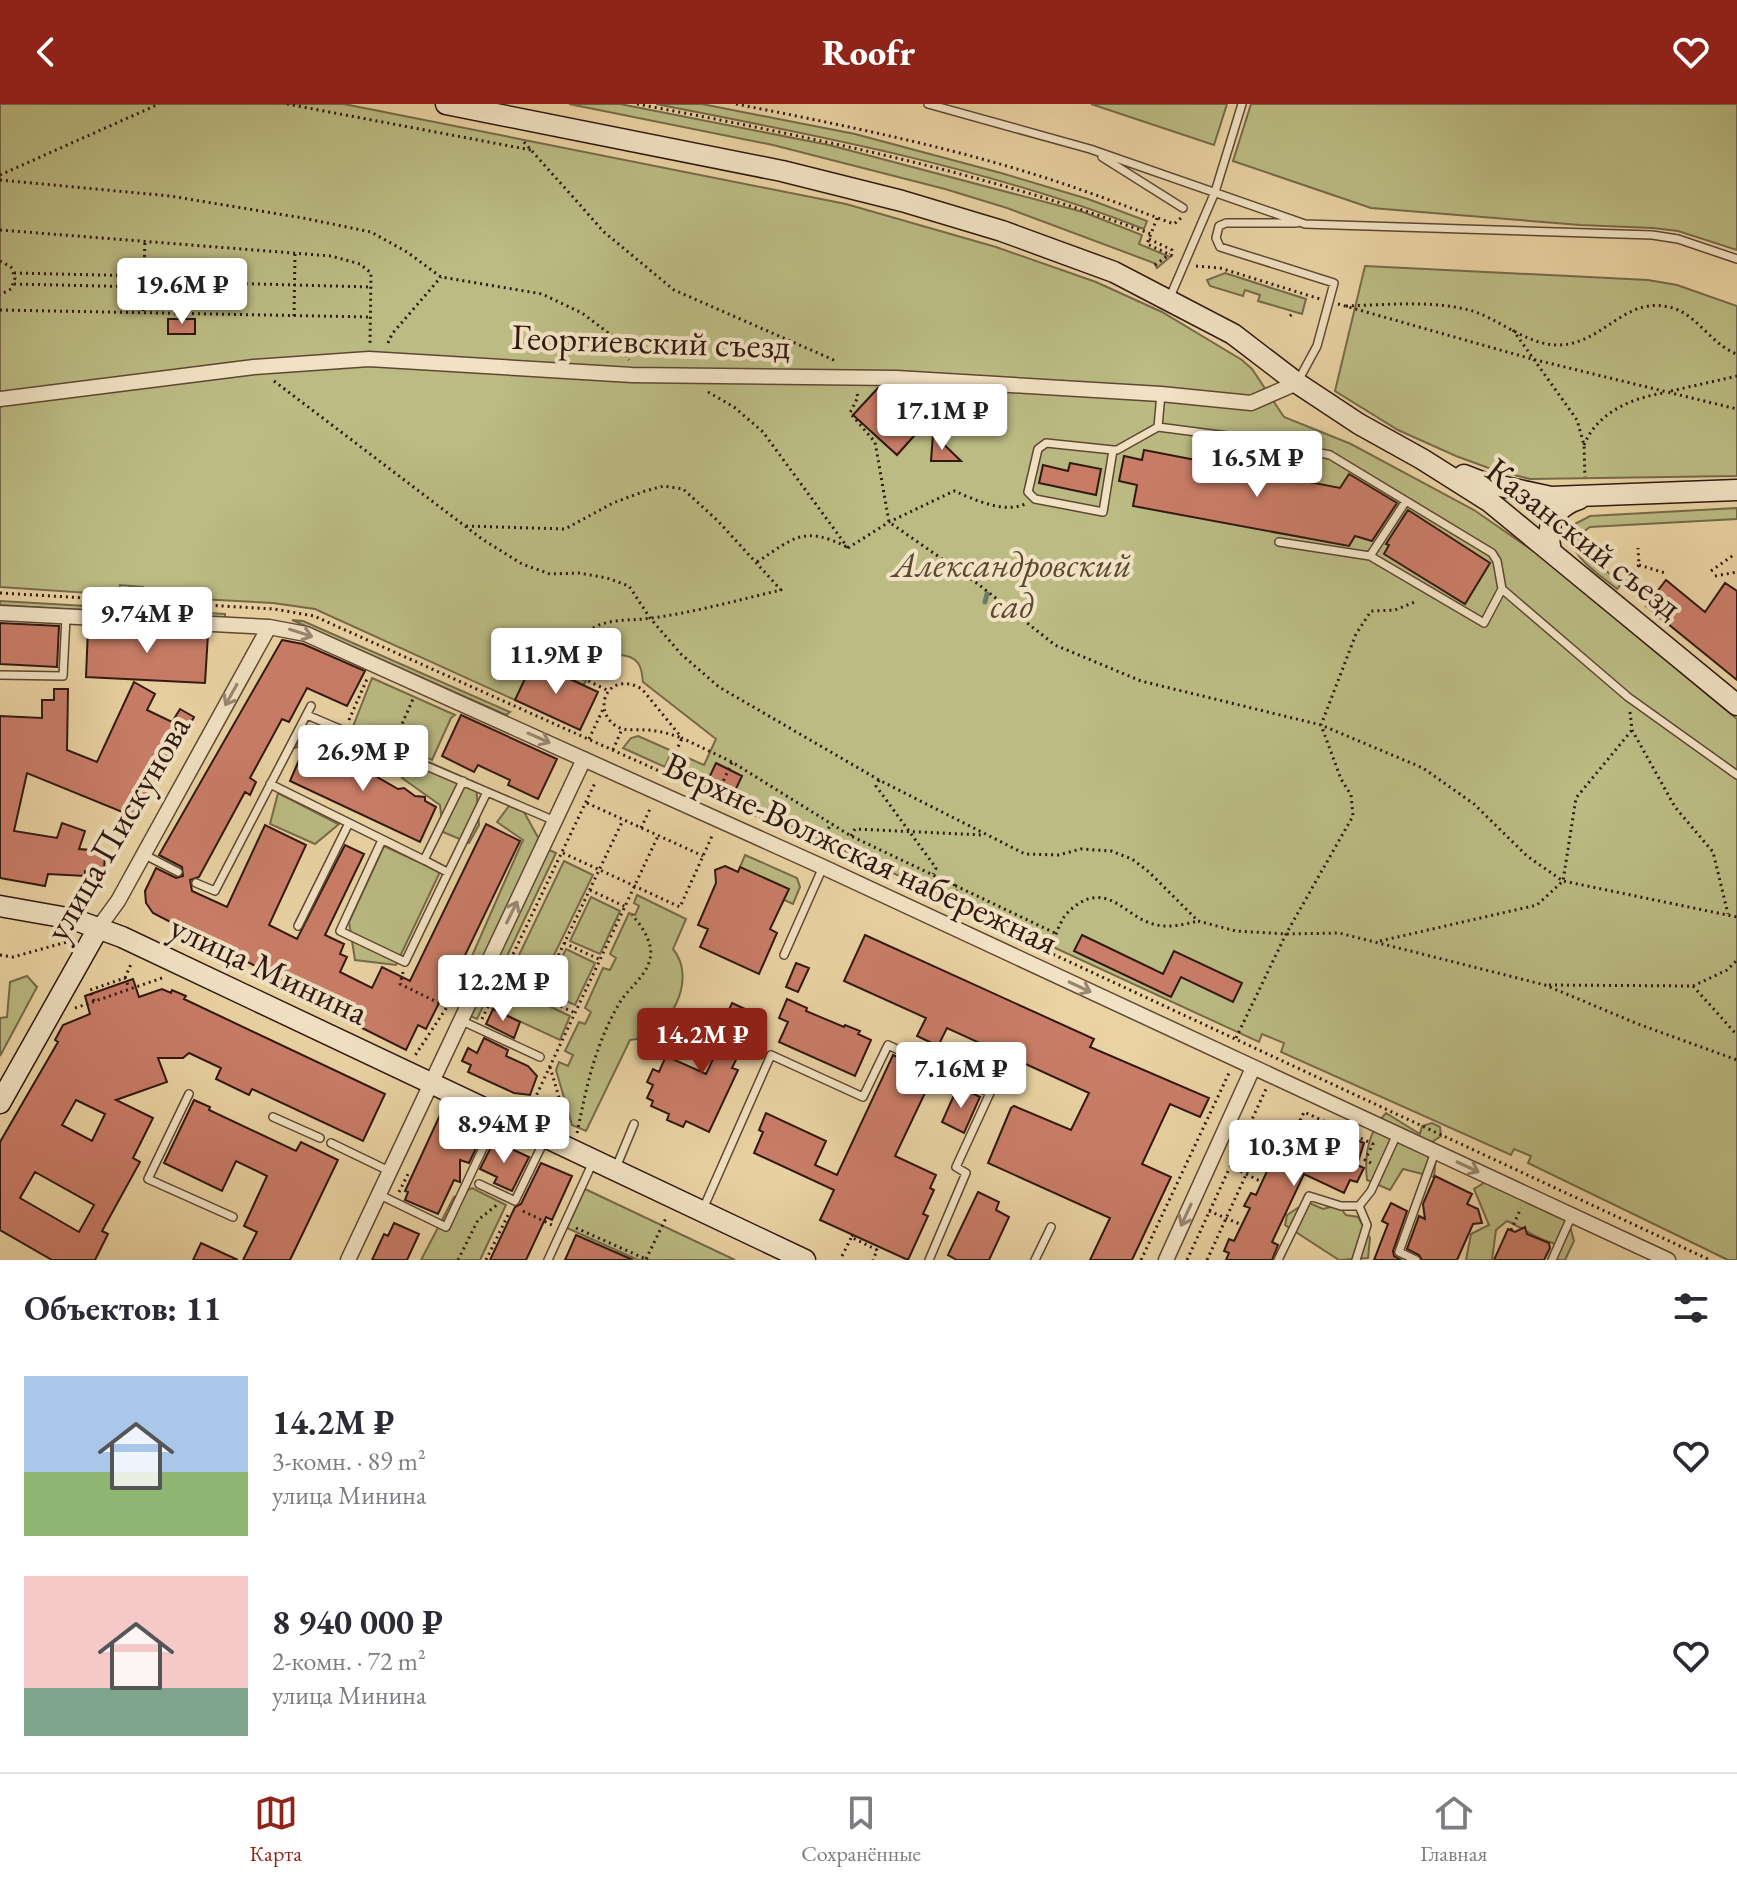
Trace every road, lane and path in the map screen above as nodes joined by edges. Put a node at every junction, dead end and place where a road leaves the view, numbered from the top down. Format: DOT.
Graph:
graph roads {
  1 [pos="159,104"];
  2 [pos="287,104"];
  3 [pos="446,104"];
  4 [pos="637,104"];
  5 [pos="736,104"];
  6 [pos="928,104"];
  7 [pos="1242,104"];
  8 [pos="524,142"];
  9 [pos="1090,149"];
  10 [pos="531,150"];
  11 [pos="0,177"];
  12 [pos="1215,192"];
  13 [pos="1183,208"];
  14 [pos="1157,218"];
  15 [pos="1174,224"];
  16 [pos="1305,224"];
  17 [pos="0,230"];
  18 [pos="1150,236"];
  19 [pos="145,239"];
  20 [pos="295,252"];
  21 [pos="1172,255"];
  22 [pos="1737,259"];
  23 [pos="0,261"];
  24 [pos="1155,265"];
  25 [pos="1202,269"];
  26 [pos="14,273"];
  27 [pos="441,277"];
  28 [pos="144,278"];
  29 [pos="14,284"];
  30 [pos="294,284"];
  31 [pos="144,287"];
  32 [pos="373,287"];
  33 [pos="0,295"];
  34 [pos="1170,299"];
  35 [pos="1328,301"];
  36 [pos="1343,306"];
  37 [pos="0,310"];
  38 [pos="143,313"];
  39 [pos="294,316"];
  40 [pos="372,317"];
  41 [pos="1513,330"];
  42 [pos="1737,354"];
  43 [pos="369,359"];
  44 [pos="387,359"];
  45 [pos="1532,359"];
  46 [pos="631,362"];
  47 [pos="254,367"];
  48 [pos="691,376"];
  49 [pos="850,376"];
  50 [pos="1737,376"];
  51 [pos="1297,383"];
  52 [pos="1669,392"];
  53 [pos="1161,394"];
  54 [pos="0,399"];
  55 [pos="1737,409"];
  56 [pos="1158,427"];
  57 [pos="1584,445"];
  58 [pos="1113,450"];
  59 [pos="1422,459"];
  60 [pos="1585,487"];
  61 [pos="1737,490"];
  62 [pos="1035,499"];
  63 [pos="1406,501"];
  64 [pos="889,522"];
  65 [pos="466,526"];
  66 [pos="1279,542"];
  67 [pos="848,548"];
  68 [pos="1638,548"];
  69 [pos="1551,551"];
  70 [pos="1735,554"];
  71 [pos="1370,556"];
  72 [pos="757,562"];
  73 [pos="1639,565"];
  74 [pos="1711,571"];
  75 [pos="1737,572"];
  76 [pos="1665,573"];
  77 [pos="1715,576"];
  78 [pos="1502,589"];
  79 [pos="1617,591"];
  80 [pos="1415,602"];
  81 [pos="0,613"];
  82 [pos="66,617"];
  83 [pos="650,618"];
  84 [pos="269,627"];
  85 [pos="371,668"];
  86 [pos="0,675"];
  87 [pos="417,689"];
  88 [pos="607,690"];
  89 [pos="1628,697"];
  90 [pos="1737,705"];
  91 [pos="604,707"];
  92 [pos="1321,725"];
  93 [pos="622,729"];
  94 [pos="344,730"];
  95 [pos="1632,730"];
  96 [pos="682,738"];
  97 [pos="589,739"];
  98 [pos="390,750"];
  99 [pos="613,750"];
  100 [pos="584,759"];
  101 [pos="732,762"];
  102 [pos="666,774"];
  103 [pos="1737,775"];
  104 [pos="879,780"];
  105 [pos="463,781"];
  106 [pos="595,783"];
  107 [pos="270,784"];
  108 [pos="487,792"];
  109 [pos="716,797"];
  110 [pos="586,803"];
  111 [pos="650,809"];
  112 [pos="623,820"];
  113 [pos="555,821"];
  114 [pos="349,823"];
  115 [pos="831,823"];
  116 [pos="641,828"];
  117 [pos="908,833"];
  118 [pos="987,835"];
  119 [pos="658,836"];
  120 [pos="712,836"];
  121 [pos="851,836"];
  122 [pos="382,840"];
  123 [pos="821,846"];
  124 [pos="563,853"];
  125 [pos="143,854"];
  126 [pos="703,856"];
  127 [pos="424,860"];
  128 [pos="823,867"];
  129 [pos="599,870"];
  130 [pos="178,872"];
  131 [pos="447,872"];
  132 [pos="933,874"];
  133 [pos="1563,881"];
  134 [pos="196,883"];
  135 [pos="954,884"];
  136 [pos="635,886"];
  137 [pos="590,890"];
  138 [pos="0,906"];
  139 [pos="626,907"];
  140 [pos="962,911"];
  141 [pos="632,915"];
  142 [pos="1729,916"];
  143 [pos="1737,917"];
  144 [pos="1198,921"];
  145 [pos="298,926"];
  146 [pos="99,927"];
  147 [pos="1057,934"];
  148 [pos="1286,934"];
  149 [pos="67,942"];
  150 [pos="1377,942"];
  151 [pos="564,943"];
  152 [pos="1049,951"];
  153 [pos="0,955"];
  154 [pos="784,955"];
  155 [pos="601,960"];
  156 [pos="1737,960"];
  157 [pos="405,962"];
  158 [pos="131,964"];
  159 [pos="125,978"];
  160 [pos="162,978"];
  161 [pos="116,981"];
  162 [pos="108,984"];
  163 [pos="1545,985"];
  164 [pos="1693,986"];
  165 [pos="98,987"];
  166 [pos="129,989"];
  167 [pos="120,992"];
  168 [pos="111,995"];
  169 [pos="539,996"];
  170 [pos="102,998"];
  171 [pos="94,1001"];
  172 [pos="67,1010"];
  173 [pos="576,1013"];
  174 [pos="460,1020"];
  175 [pos="1737,1035"];
  176 [pos="1236,1038"];
  177 [pos="414,1057"];
  178 [pos="540,1057"];
  179 [pos="1737,1060"];
  180 [pos="550,1067"];
  181 [pos="1253,1068"];
  182 [pos="1231,1069"];
  183 [pos="431,1083"];
  184 [pos="1267,1086"];
  185 [pos="189,1094"];
  186 [pos="0,1103"];
  187 [pos="529,1111"];
  188 [pos="499,1115"];
  189 [pos="273,1117"];
  190 [pos="634,1124"];
  191 [pos="568,1128"];
  192 [pos="1342,1128"];
  193 [pos="577,1133"];
  194 [pos="1397,1134"];
  195 [pos="1338,1135"];
  196 [pos="546,1137"];
  197 [pos="320,1138"];
  198 [pos="331,1143"];
  199 [pos="1435,1152"];
  200 [pos="594,1160"];
  201 [pos="1230,1166"];
  202 [pos="1381,1168"];
  203 [pos="615,1170"];
  204 [pos="389,1171"];
  205 [pos="1246,1174"];
  206 [pos="1262,1182"];
  207 [pos="479,1184"];
  208 [pos="378,1194"];
  209 [pos="515,1201"];
  210 [pos="1522,1205"];
  211 [pos="1359,1206"];
  212 [pos="703,1211"];
  213 [pos="1209,1211"];
  214 [pos="1572,1215"];
  215 [pos="667,1216"];
  216 [pos="233,1217"];
  217 [pos="1226,1219"];
  218 [pos="1242,1225"];
  219 [pos="563,1226"];
  220 [pos="1051,1227"];
  221 [pos="1511,1230"];
  222 [pos="842,1256"];
  223 [pos="793,1257"];
  224 [pos="1190,1258"];
  225 [pos="348,1260"];
  226 [pos="458,1260"];
  227 [pos="486,1260"];
  228 [pos="548,1260"];
  229 [pos="647,1260"];
  230 [pos="873,1260"];
  231 [pos="929,1260"];
  232 [pos="1035,1260"];
  233 [pos="1141,1260"];
  234 [pos="1166,1260"];
  235 [pos="1207,1260"];
  236 [pos="1278,1260"];
  237 [pos="1356,1260"];
  238 [pos="1416,1260"];
  239 [pos="1552,1260"];
  240 [pos="1668,1260"];
  1 -- 11 [label="path"];
  2 -- 10 [label="path"];
  3 -- 34 [label="street"];
  4 -- 18 [label="path"];
  5 -- 14 [label="path"];
  6 -- 9 [label="lane"];
  7 -- 12 [label="lane"];
  8 -- 10 [label="path"];
  9 -- 12 [label="lane"];
  9 -- 13 [label="lane"];
  10 -- 49 [label="path"];
  11 -- 27 [label="path"];
  12 -- 16 [label="lane"];
  12 -- 34 [label="lane"];
  14 -- 15 [label="path"];
  14 -- 18 [label="path"];
  16 -- 22 [label="lane"];
  16 -- 35 [label="lane"];
  17 -- 19 [label="path"];
  18 -- 21 [label="path"];
  18 -- 24 [label="path"];
  19 -- 20 [label="path"];
  19 -- 28 [label="path"];
  20 -- 30 [label="path"];
  20 -- 32 [label="path"];
  23 -- 26 [label="path"];
  25 -- 35 [label="path"];
  26 -- 28 [label="path"];
  26 -- 29 [label="path"];
  27 -- 44 [label="path"];
  27 -- 46 [label="path"];
  28 -- 30 [label="path"];
  28 -- 31 [label="path"];
  29 -- 31 [label="path"];
  29 -- 33 [label="path"];
  30 -- 32 [label="path"];
  30 -- 39 [label="path"];
  31 -- 38 [label="path"];
  32 -- 40 [label="path"];
  34 -- 51 [label="street"];
  35 -- 36 [label="path"];
  35 -- 51 [label="lane"];
  36 -- 41 [label="path"];
  36 -- 45 [label="path"];
  37 -- 38 [label="path"];
  38 -- 39 [label="path"];
  39 -- 40 [label="path"];
  40 -- 43 [label="path"];
  41 -- 42 [label="path"];
  41 -- 45 [label="path"];
  43 -- 44 [label="street, Георгиевский съезд"];
  43 -- 47 [label="street, Георгиевский съезд"];
  44 -- 48 [label="street, Георгиевский съезд"];
  45 -- 52 [label="path"];
  45 -- 57 [label="path"];
  47 -- 54 [label="street, Георгиевский съезд"];
  47 -- 65 [label="path"];
  48 -- 49 [label="street, Георгиевский съезд"];
  48 -- 67 [label="path"];
  49 -- 53 [label="street, Георгиевский съезд"];
  49 -- 64 [label="path"];
  50 -- 52 [label="path"];
  51 -- 53 [label="street, Георгиевский съезд"];
  51 -- 59 [label="street"];
  52 -- 55 [label="path"];
  52 -- 57 [label="path"];
  53 -- 56 [label="lane"];
  56 -- 58 [label="lane"];
  56 -- 63 [label="lane"];
  57 -- 60 [label="path"];
  58 -- 62 [label="lane"];
  58 -- 62 [label="lane"];
  59 -- 60 [label="street"];
  59 -- 69 [label="street, Казанский съезд"];
  60 -- 61 [label="street"];
  60 -- 69 [label="street"];
  62 -- 64 [label="path"];
  63 -- 71 [label="lane"];
  63 -- 78 [label="lane"];
  64 -- 67 [label="path"];
  64 -- 92 [label="path"];
  65 -- 72 [label="path"];
  65 -- 83 [label="path"];
  66 -- 71 [label="lane"];
  67 -- 72 [label="path"];
  68 -- 73 [label="path"];
  69 -- 90 [label="street, Казанский съезд"];
  70 -- 74 [label="path"];
  71 -- 78 [label="lane"];
  72 -- 83 [label="path"];
  73 -- 76 [label="path"];
  73 -- 79 [label="path"];
  75 -- 77 [label="path"];
  78 -- 89 [label="lane"];
  80 -- 92 [label="path"];
  81 -- 82 [label="street, Верхне-Волжская набережная"];
  82 -- 84 [label="street, Верхне-Волжская набережная"];
  82 -- 86 [label="lane"];
  83 -- 88 [label="path"];
  83 -- 104 [label="path"];
  84 -- 100 [label="street, Верхне-Волжская набережная, one-way"];
  84 -- 125 [label="street, улица Пискунова, one-way"];
  85 -- 94 [label="path"];
  87 -- 98 [label="path"];
  88 -- 91 [label="path"];
  88 -- 96 [label="path"];
  89 -- 95 [label="path"];
  89 -- 103 [label="lane"];
  91 -- 93 [label="path"];
  91 -- 97 [label="path"];
  92 -- 133 [label="path"];
  92 -- 148 [label="path"];
  93 -- 96 [label="path"];
  93 -- 99 [label="path"];
  94 -- 98 [label="lane"];
  94 -- 107 [label="lane"];
  95 -- 133 [label="path"];
  95 -- 142 [label="path"];
  96 -- 101 [label="path"];
  96 -- 102 [label="path"];
  98 -- 105 [label="lane"];
  100 -- 113 [label="street"];
  100 -- 128 [label="street, Верхне-Волжская набережная"];
  101 -- 109 [label="path"];
  101 -- 115 [label="path"];
  104 -- 117 [label="path"];
  104 -- 118 [label="path"];
  105 -- 108 [label="lane"];
  105 -- 127 [label="lane"];
  106 -- 110 [label="path"];
  107 -- 114 [label="lane"];
  107 -- 134 [label="lane"];
  108 -- 113 [label="lane"];
  108 -- 131 [label="lane"];
  110 -- 112 [label="path"];
  110 -- 124 [label="path"];
  111 -- 116 [label="path"];
  112 -- 116 [label="path"];
  112 -- 129 [label="path"];
  174 -- 113 [label="street, one-way"];
  114 -- 122 [label="lane"];
  114 -- 145 [label="lane"];
  115 -- 121 [label="path"];
  115 -- 123 [label="path"];
  116 -- 119 [label="path"];
  117 -- 118 [label="path"];
  117 -- 121 [label="path"];
  117 -- 132 [label="path"];
  118 -- 144 [label="path"];
  119 -- 126 [label="path"];
  119 -- 136 [label="path"];
  120 -- 126 [label="path"];
  121 -- 132 [label="path"];
  122 -- 127 [label="lane"];
  122 -- 157 [label="lane"];
  124 -- 129 [label="path"];
  124 -- 169 [label="path"];
  125 -- 130 [label="lane"];
  125 -- 146 [label="street, улица Пискунова"];
  126 -- 136 [label="path"];
  127 -- 131 [label="lane"];
  128 -- 154 [label="lane"];
  128 -- 181 [label="street, Верхне-Волжская набережная, one-way"];
  129 -- 136 [label="path"];
  129 -- 137 [label="path"];
  131 -- 157 [label="lane"];
  132 -- 135 [label="path"];
  133 -- 142 [label="path"];
  133 -- 150 [label="path"];
  135 -- 140 [label="path"];
  135 -- 147 [label="path"];
  136 -- 139 [label="path"];
  137 -- 139 [label="path"];
  137 -- 151 [label="path"];
  138 -- 146 [label="street, улица Минина"];
  139 -- 155 [label="path"];
  141 -- 193 [label="path"];
  142 -- 143 [label="path"];
  144 -- 147 [label="path"];
  144 -- 148 [label="path"];
  146 -- 183 [label="street, улица Минина"];
  146 -- 186 [label="street, улица Пискунова"];
  147 -- 152 [label="path"];
  148 -- 150 [label="path"];
  148 -- 176 [label="path"];
  149 -- 153 [label="path"];
  150 -- 163 [label="path"];
  151 -- 155 [label="path"];
  151 -- 169 [label="path"];
  155 -- 173 [label="path"];
  156 -- 164 [label="path"];
  157 -- 177 [label="path"];
  158 -- 159 [label="path"];
  159 -- 161 [label="path"];
  159 -- 166 [label="path"];
  160 -- 166 [label="path"];
  161 -- 162 [label="path"];
  161 -- 167 [label="path"];
  162 -- 165 [label="path"];
  162 -- 168 [label="path"];
  163 -- 164 [label="path"];
  163 -- 179 [label="path"];
  164 -- 175 [label="path"];
  165 -- 170 [label="path"];
  165 -- 171 [label="path"];
  166 -- 167 [label="path"];
  167 -- 168 [label="path"];
  168 -- 170 [label="path"];
  169 -- 173 [label="path"];
  170 -- 171 [label="path"];
  171 -- 172 [label="path"];
  173 -- 180 [label="path"];
  174 -- 178 [label="lane"];
  174 -- 183 [label="street"];
  180 -- 187 [label="path"];
  180 -- 191 [label="path"];
  181 -- 194 [label="street, Верхне-Волжская набережная"];
  181 -- 234 [label="street, one-way"];
  182 -- 233 [label="path"];
  183 -- 188 [label="street, улица Минина"];
  183 -- 204 [label="street"];
  184 -- 201 [label="path"];
  185 -- 216 [label="lane"];
  188 -- 196 [label="street, улица Минина"];
  188 -- 208 [label="lane"];
  189 -- 197 [label="lane"];
  190 -- 203 [label="lane"];
  192 -- 195 [label="path"];
  192 -- 202 [label="path"];
  192 -- 205 [label="path"];
  194 -- 199 [label="street, Верхне-Волжская набережная"];
  194 -- 202 [label="lane"];
  196 -- 200 [label="street, улица Минина"];
  196 -- 209 [label="lane"];
  198 -- 204 [label="lane"];
  199 -- 214 [label="street, Верхне-Волжская набережная, one-way"];
  199 -- 238 [label="lane"];
  200 -- 203 [label="street, улица Минина"];
  200 -- 219 [label="lane"];
  201 -- 205 [label="path"];
  201 -- 213 [label="path"];
  202 -- 211 [label="lane"];
  203 -- 212 [label="street, улица Минина"];
  204 -- 208 [label="street"];
  205 -- 206 [label="path"];
  205 -- 217 [label="path"];
  207 -- 209 [label="lane"];
  208 -- 225 [label="street"];
  209 -- 226 [label="path"];
  210 -- 221 [label="path"];
  211 -- 236 [label="lane"];
  211 -- 237 [label="lane"];
  212 -- 223 [label="street, улица Минина"];
  212 -- 231 [label="lane"];
  213 -- 217 [label="path"];
  213 -- 224 [label="path"];
  214 -- 239 [label="lane"];
  214 -- 240 [label="street, Верхне-Волжская набережная"];
  215 -- 229 [label="path"];
  217 -- 218 [label="path"];
  217 -- 235 [label="path"];
  219 -- 227 [label="path"];
  219 -- 228 [label="lane"];
  219 -- 229 [label="path"];
  220 -- 232 [label="lane"];
  222 -- 230 [label="path"];
}
